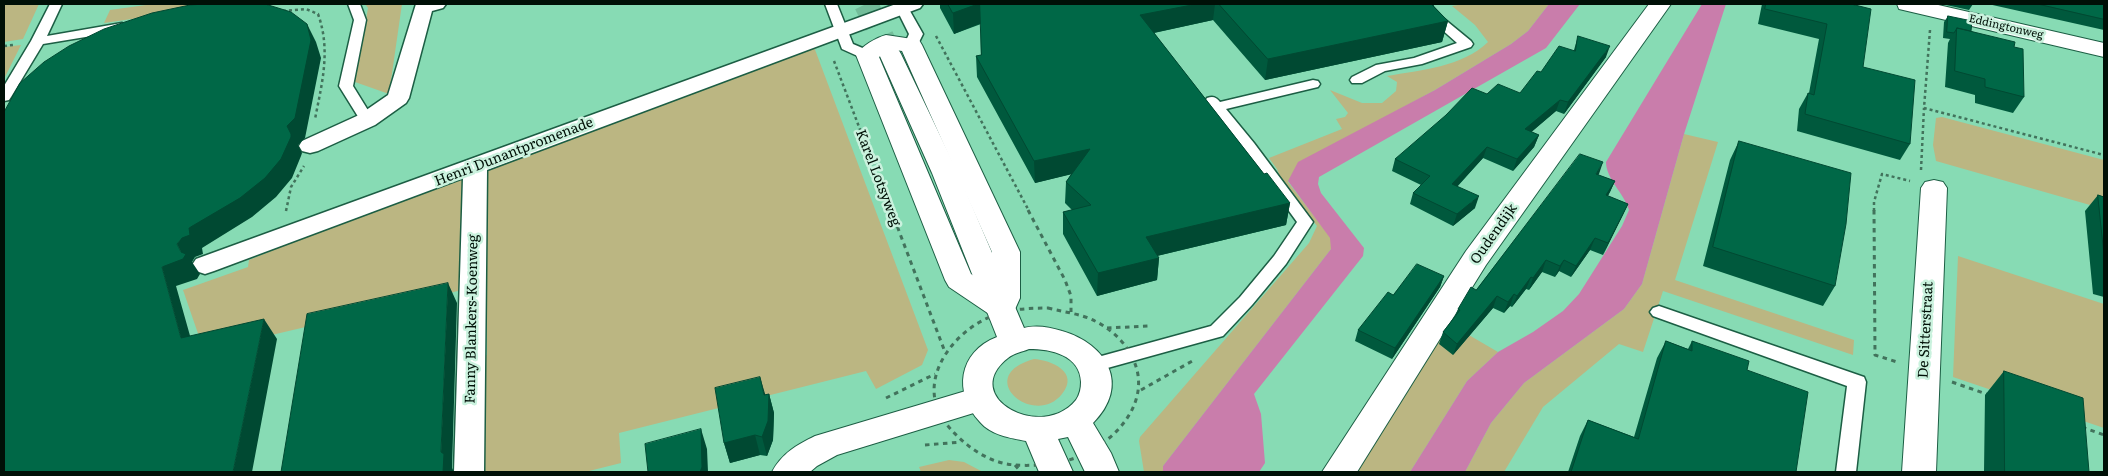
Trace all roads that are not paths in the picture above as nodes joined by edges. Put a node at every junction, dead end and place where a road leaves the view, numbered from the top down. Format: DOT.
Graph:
graph roads {
  1 [pos="56,4"];
  2 [pos="354,4"];
  3 [pos="436,4"];
  4 [pos="831,4"];
  5 [pos="1419,4"];
  6 [pos="1660,4"];
  7 [pos="1907,4"];
  8 [pos="905,5"];
  9 [pos="136,24"];
  10 [pos="831,34"];
  11 [pos="38,40"];
  12 [pos="2104,50"];
  13 [pos="889,51"];
  14 [pos="1357,80"];
  15 [pos="1313,84"];
  16 [pos="1257,93"];
  17 [pos="4,97"];
  18 [pos="1215,104"];
  19 [pos="367,120"];
  20 [pos="310,146"];
  21 [pos="475,166"];
  22 [pos="1934,188"];
  23 [pos="205,265"];
  24 [pos="1002,311"];
  25 [pos="1659,312"];
  26 [pos="1014,341"];
  27 [pos="1093,365"];
  28 [pos="979,399"];
  29 [pos="1075,420"];
  30 [pos="1036,430"];
  31 [pos="1098,463"];
  32 [pos="1054,469"];
  33 [pos="469,472"];
  34 [pos="789,472"];
  35 [pos="1339,472"];
  36 [pos="1846,472"];
  37 [pos="1919,472"];
  1 -- 11 [label="lane"];
  2 -- 19 [label="lane"];
  3 -- 19 [label="street"];
  4 -- 10 [label="lane"];
  5 -- 14 [label="lane"];
  6 -- 35 [label="street, Oudendijk"];
  7 -- 12 [label="street, Eddingtonweg"];
  8 -- 10 [label="street, Henri Dunantpromenade"];
  8 -- 13 [label="lane"];
  9 -- 11 [label="lane"];
  10 -- 13 [label="lane"];
  10 -- 21 [label="street, Henri Dunantpromenade"];
  11 -- 17 [label="lane"];
  13 -- 24 [label="street"];
  13 -- 24 [label="street"];
  15 -- 16 [label="lane"];
  16 -- 18 [label="lane"];
  18 -- 27 [label="lane"];
  19 -- 20 [label="street"];
  21 -- 23 [label="street, Henri Dunantpromenade"];
  21 -- 33 [label="street, Fanny Blankers-Koenweg"];
  22 -- 37 [label="street, De Sitterstraat"];
  24 -- 26 [label="street"];
  25 -- 36 [label="lane"];
  26 -- 27 [label="street"];
  26 -- 28 [label="street"];
  27 -- 29 [label="street"];
  28 -- 30 [label="street"];
  28 -- 34 [label="street"];
  29 -- 30 [label="street"];
  29 -- 31 [label="street"];
  30 -- 32 [label="street"];
}
